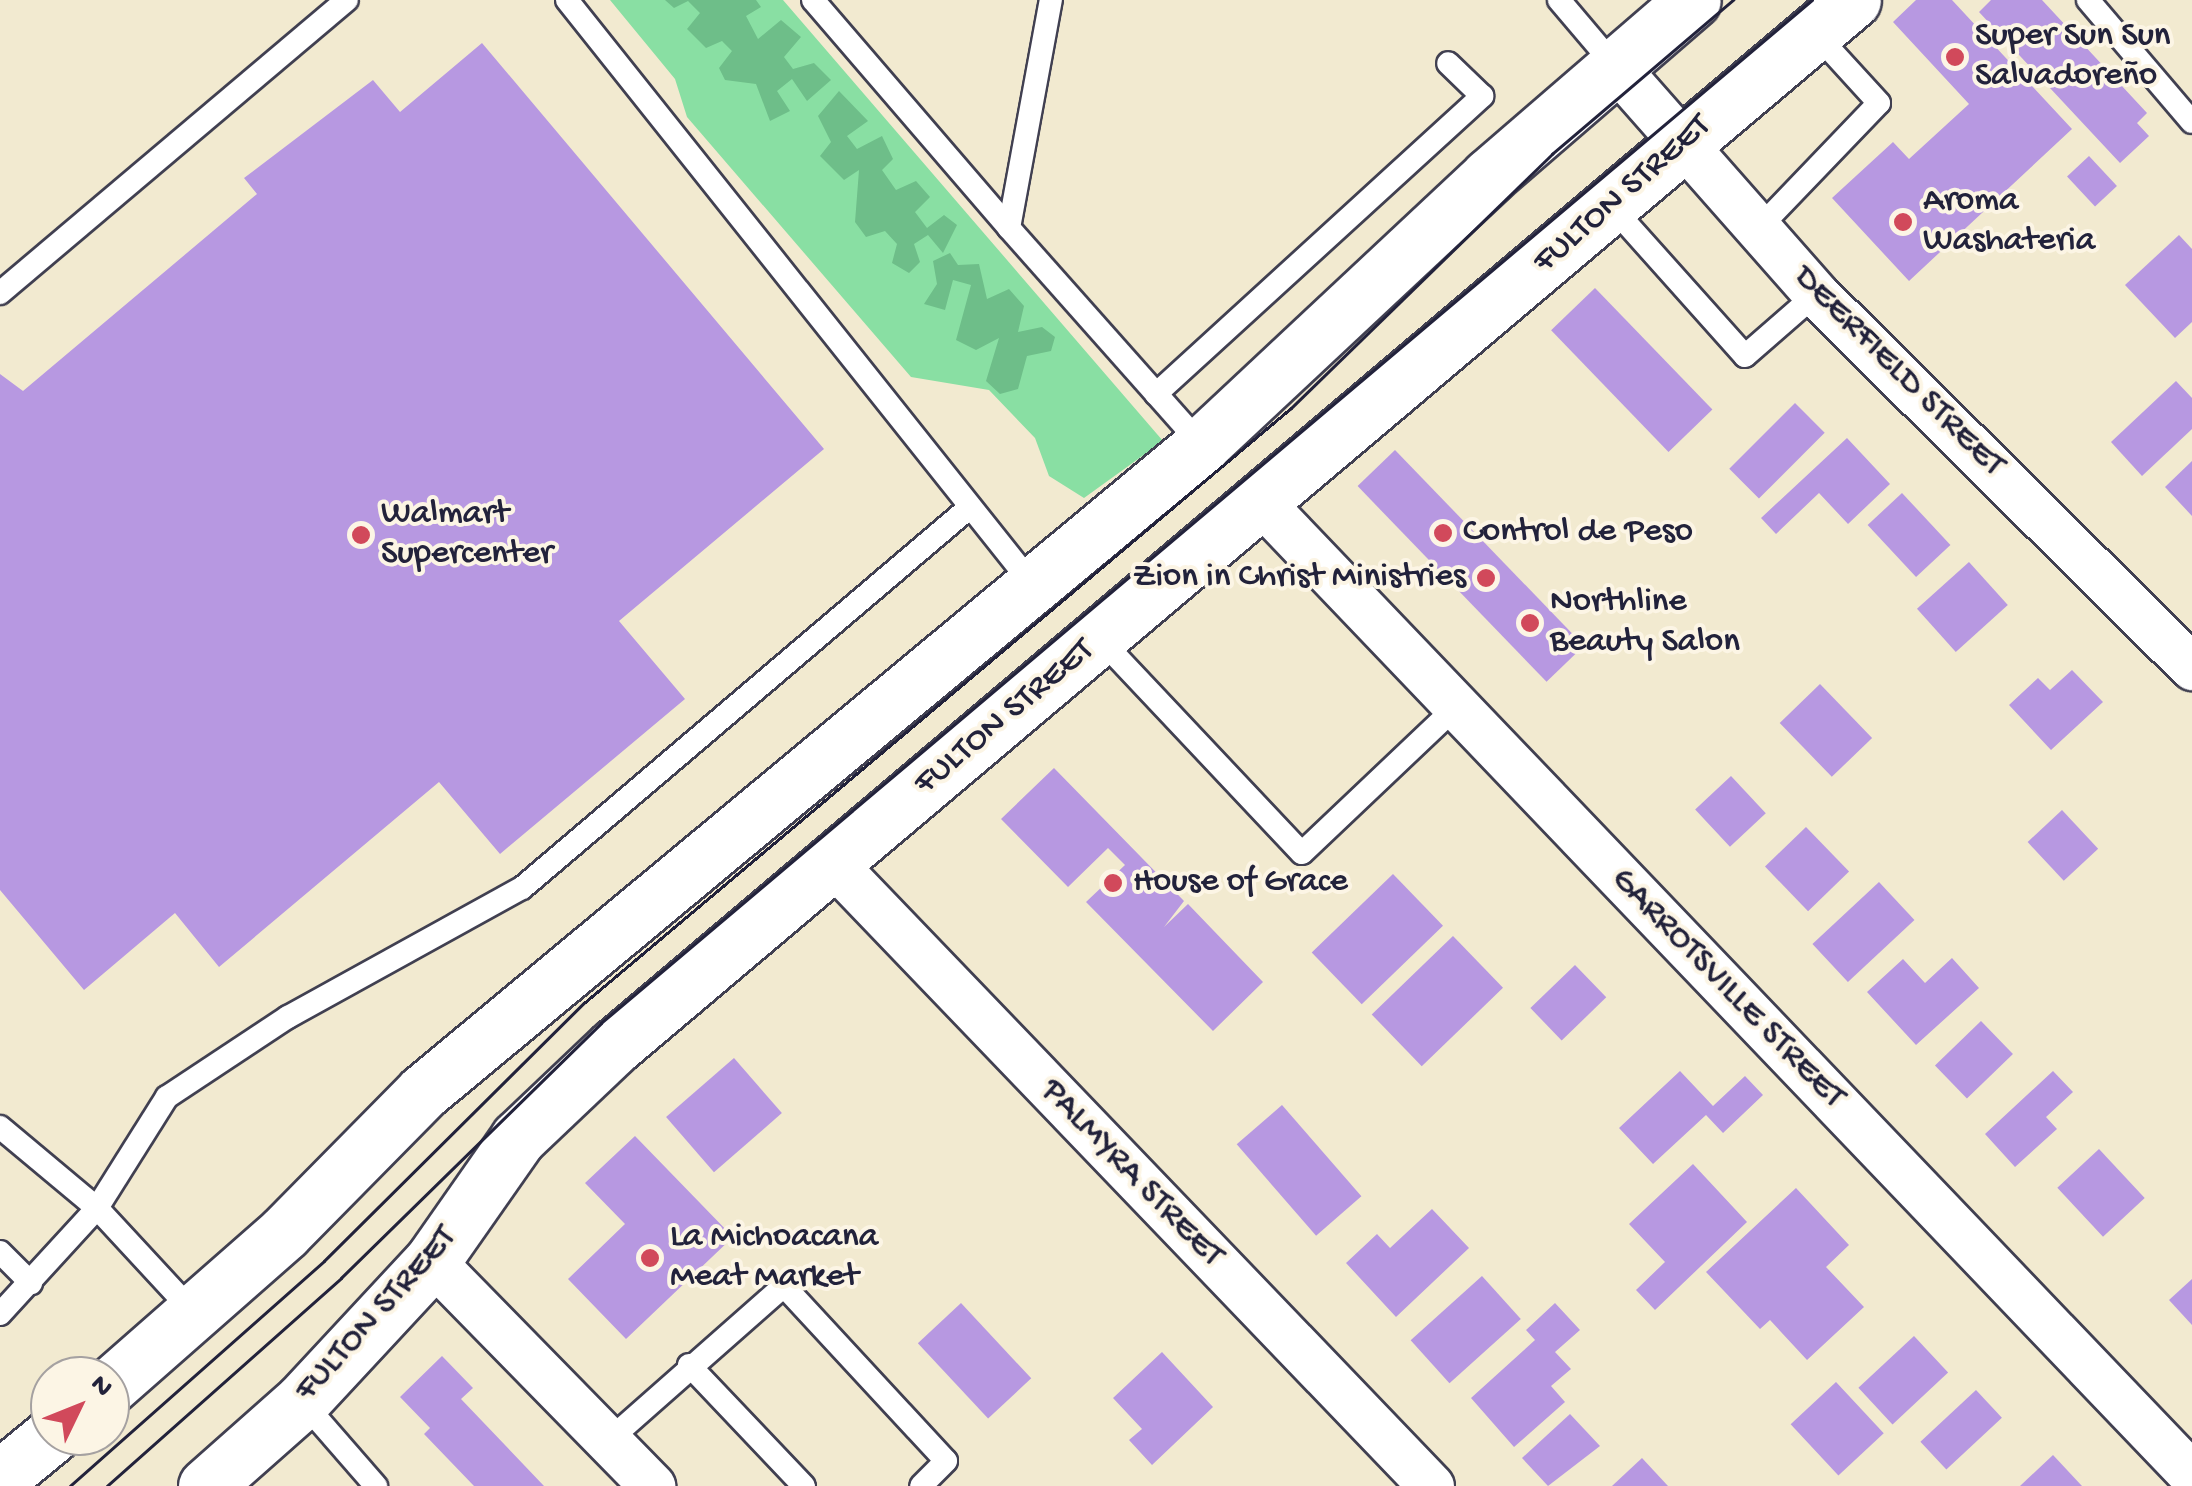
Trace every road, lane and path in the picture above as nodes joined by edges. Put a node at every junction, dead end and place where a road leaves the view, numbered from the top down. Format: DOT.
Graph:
graph roads {
  1 [pos="348,0"];
  2 [pos="567,0"];
  3 [pos="813,0"];
  4 [pos="1051,0"];
  5 [pos="1559,0"];
  6 [pos="1693,0"];
  7 [pos="2088,0"];
  8 [pos="1834,16"];
  9 [pos="1448,63"];
  10 [pos="1615,66"];
  11 [pos="2192,122"];
  12 [pos="1685,142"];
  13 [pos="1610,206"];
  14 [pos="1009,228"];
  15 [pos="1759,228"];
  16 [pos="0,294"];
  17 [pos="1816,294"];
  18 [pos="1156,394"];
  19 [pos="1202,445"];
  20 [pos="1262,503"];
  21 [pos="970,508"];
  22 [pos="1033,585"];
  23 [pos="1100,638"];
  24 [pos="2192,667"];
  25 [pos="1456,706"];
  26 [pos="832,862"];
  27 [pos="0,1127"];
  28 [pos="97,1208"];
  29 [pos="0,1252"];
  30 [pos="432,1261"];
  31 [pos="31,1283"];
  32 [pos="4,1303"];
  33 [pos="194,1314"];
  34 [pos="689,1366"];
  35 [pos="130,1369"];
  36 [pos="302,1401"];
  37 [pos="608,1441"];
  38 [pos="30,1453"];
  39 [pos="2192,1475"];
  40 [pos="0,1478"];
  41 [pos="796,1483"];
  42 [pos="206,1486"];
  43 [pos="376,1486"];
  44 [pos="652,1486"];
  45 [pos="921,1486"];
  46 [pos="1431,1486"];
  1 -- 16 [label="lane"];
  2 -- 21 [label="lane"];
  3 -- 14 [label="lane"];
  4 -- 14 [label="lane"];
  5 -- 10 [label="lane"];
  6 -- 10 [label="main road"];
  7 -- 11 [label="lane"];
  8 -- 12 [label="main road, FULTON STREET"];
  8 -- 15 [label="lane"];
  9 -- 18 [label="lane"];
  10 -- 12 [label="street, DEERFIELD STREET"];
  10 -- 19 [label="main road"];
  12 -- 13 [label="main road, FULTON STREET"];
  12 -- 15 [label="street, DEERFIELD STREET"];
  13 -- 17 [label="lane"];
  13 -- 20 [label="main road, FULTON STREET"];
  14 -- 18 [label="lane"];
  15 -- 17 [label="street, DEERFIELD STREET"];
  17 -- 24 [label="street, DEERFIELD STREET"];
  18 -- 19 [label="lane"];
  19 -- 22 [label="main road"];
  20 -- 23 [label="main road, FULTON STREET"];
  20 -- 25 [label="street, GARROTSVILLE STREET"];
  21 -- 22 [label="lane"];
  21 -- 28 [label="lane"];
  22 -- 33 [label="main road"];
  23 -- 25 [label="lane"];
  23 -- 26 [label="main road, FULTON STREET"];
  25 -- 39 [label="street, GARROTSVILLE STREET"];
  26 -- 30 [label="main road, FULTON STREET"];
  26 -- 46 [label="street, PALMYRA STREET"];
  27 -- 28 [label="lane"];
  28 -- 31 [label="lane"];
  28 -- 33 [label="lane"];
  29 -- 31 [label="lane"];
  30 -- 36 [label="main road, FULTON STREET"];
  30 -- 37 [label="street"];
  31 -- 32 [label="lane"];
  33 -- 35 [label="main road"];
  34 -- 37 [label="lane"];
  34 -- 41 [label="lane"];
  34 -- 45 [label="lane"];
  36 -- 42 [label="main road, FULTON STREET"];
  36 -- 43 [label="lane"];
  37 -- 44 [label="street"];
  38 -- 40 [label="main road"];
}
